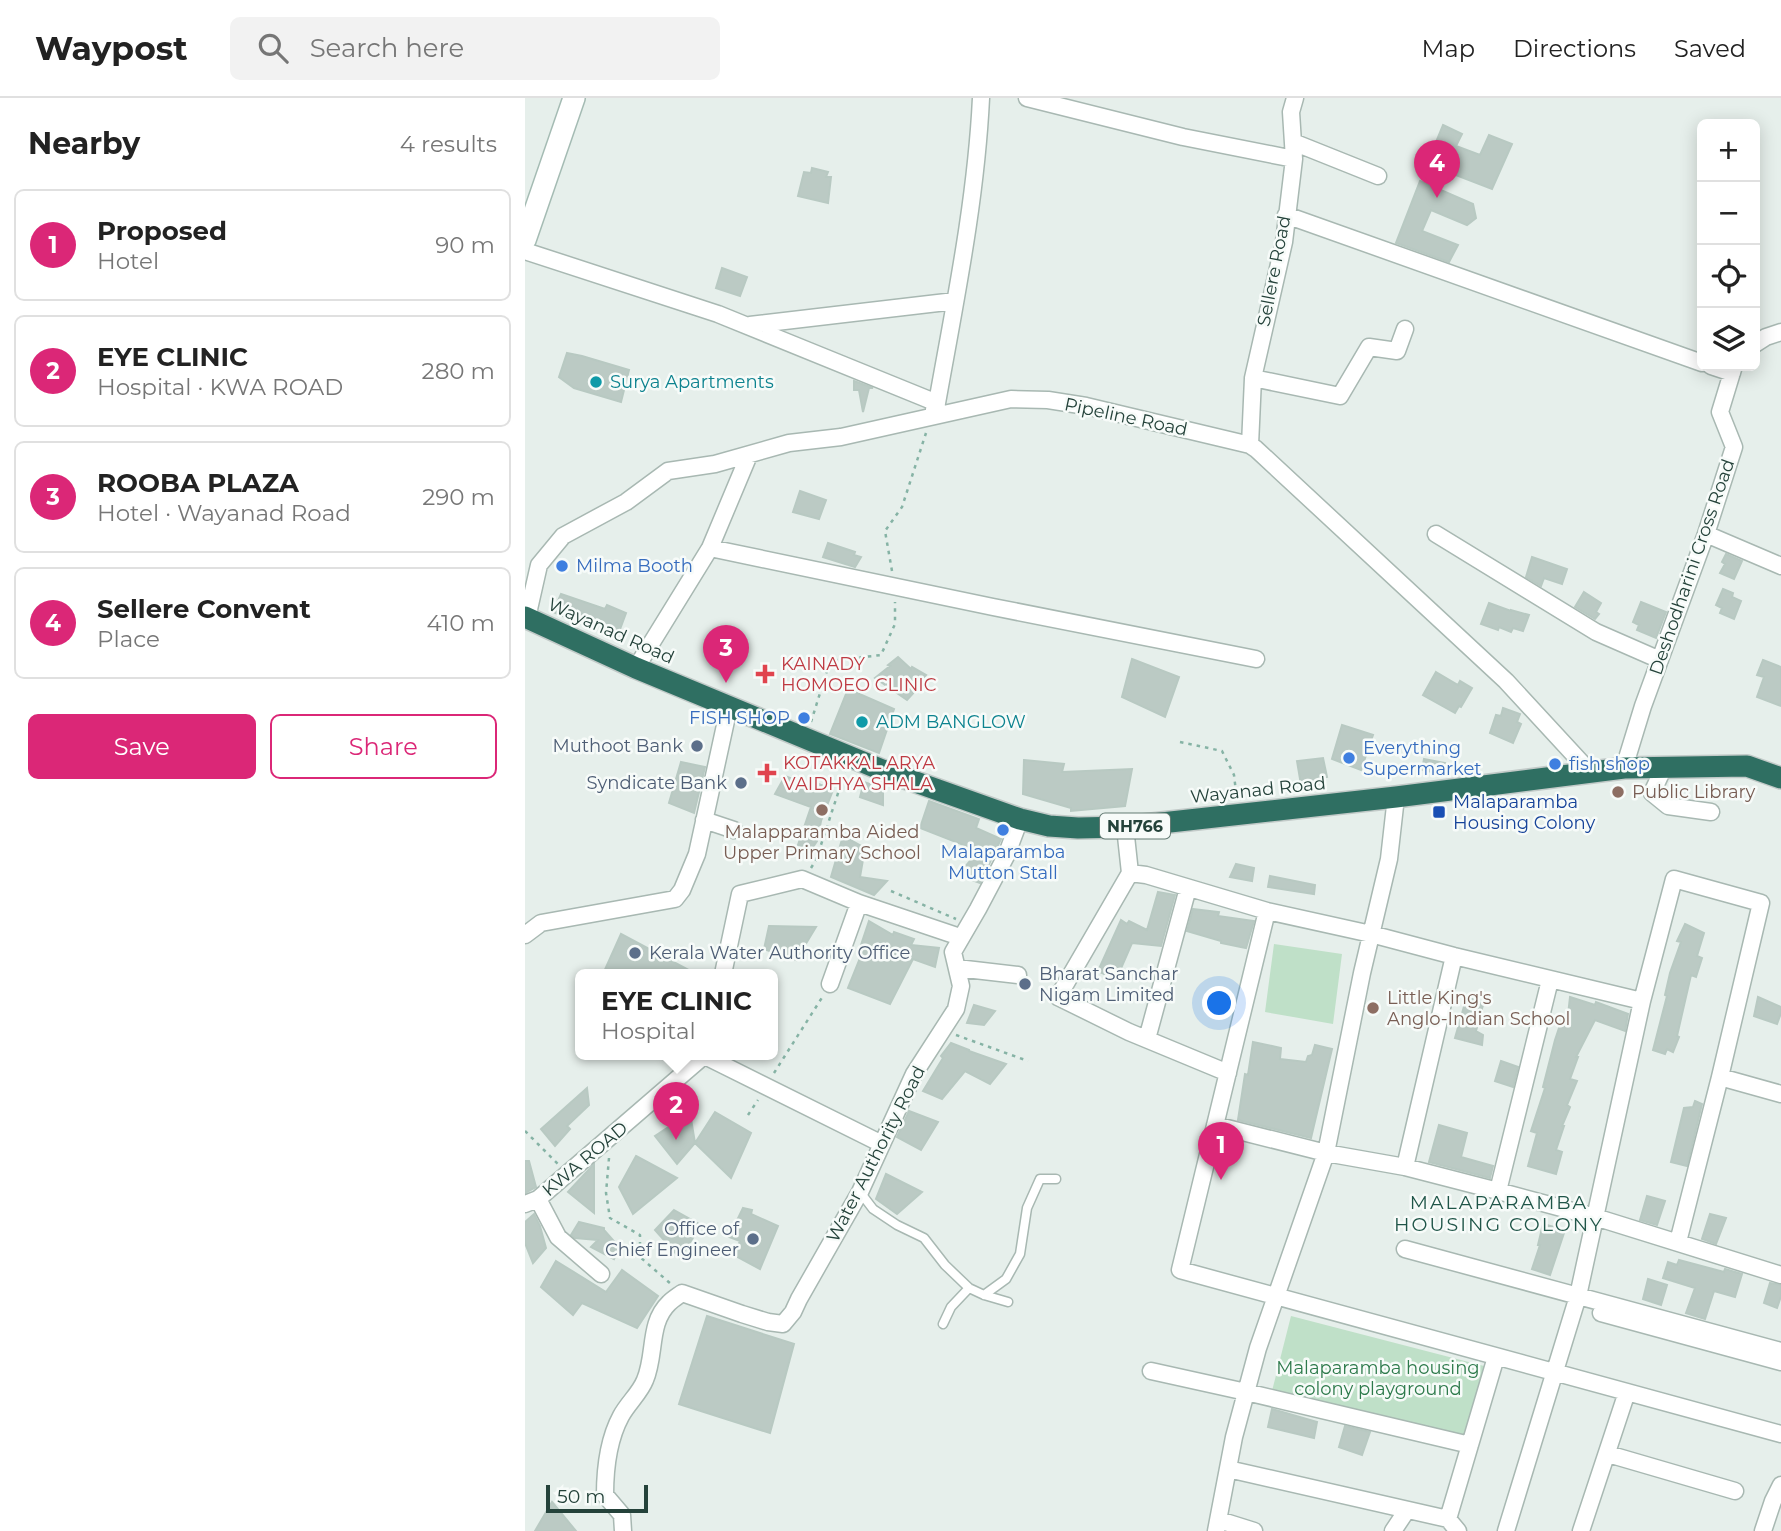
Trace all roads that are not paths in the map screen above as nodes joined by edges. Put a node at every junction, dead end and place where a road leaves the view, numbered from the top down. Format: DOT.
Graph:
graph roads {
  1 [pos="574,98"];
  2 [pos="981,98"];
  3 [pos="1027,98"];
  4 [pos="1295,98"];
  5 [pos="1293,142"];
  6 [pos="1294,159"];
  7 [pos="1378,176"];
  8 [pos="1286,215"];
  9 [pos="525,240"];
  10 [pos="525,251"];
  11 [pos="955,301"];
  12 [pos="748,326"];
  13 [pos="1405,329"];
  14 [pos="1781,332"];
  15 [pos="1760,341"];
  16 [pos="1697,361"];
  17 [pos="1732,371"];
  18 [pos="1252,378"];
  19 [pos="934,410"];
  20 [pos="1249,445"];
  21 [pos="748,454"];
  22 [pos="1436,534"];
  23 [pos="1706,534"];
  24 [pos="710,548"];
  25 [pos="1781,566"];
  26 [pos="526,617"];
  27 [pos="1256,659"];
  28 [pos="1660,660"];
  29 [pos="636,668"];
  30 [pos="729,707"];
  31 [pos="1664,767"];
  32 [pos="1624,768"];
  33 [pos="1590,772"];
  34 [pos="1781,778"];
  35 [pos="1396,797"];
  36 [pos="1711,812"];
  37 [pos="1020,819"];
  38 [pos="704,820"];
  39 [pos="1125,827"];
  40 [pos="734,830"];
  41 [pos="1130,873"];
  42 [pos="1188,888"];
  43 [pos="859,903"];
  44 [pos="1267,911"];
  45 [pos="964,931"];
  46 [pos="1371,934"];
  47 [pos="525,935"];
  48 [pos="1454,957"];
  49 [pos="957,968"];
  50 [pos="724,969"];
  51 [pos="1018,975"];
  52 [pos="1550,980"];
  53 [pos="830,984"];
  54 [pos="1642,1001"];
  55 [pos="1147,1040"];
  56 [pos="700,1060"];
  57 [pos="716,1060"];
  58 [pos="1228,1073"];
  59 [pos="1720,1077"];
  60 [pos="1781,1094"];
  61 [pos="1215,1125"];
  62 [pos="882,1144"];
  63 [pos="1326,1153"];
  64 [pos="1405,1167"];
  65 [pos="1056,1179"];
  66 [pos="1498,1191"];
  67 [pos="860,1192"];
  68 [pos="532,1201"];
  69 [pos="1595,1217"];
  70 [pos="1678,1242"];
  71 [pos="1405,1249"];
  72 [pos="601,1273"];
  73 [pos="1781,1275"];
  74 [pos="969,1287"];
  75 [pos="984,1295"];
  76 [pos="1275,1297"];
  77 [pos="1576,1301"];
  78 [pos="1008,1302"];
  79 [pos="943,1324"];
  80 [pos="1781,1351"];
  81 [pos="1496,1357"];
  82 [pos="1781,1362"];
  83 [pos="1151,1371"];
  84 [pos="1555,1373"];
  85 [pos="1246,1392"];
  86 [pos="1627,1392"];
  87 [pos="1781,1434"];
  88 [pos="1470,1445"];
  89 [pos="1608,1454"];
  90 [pos="1228,1469"];
  91 [pos="1781,1485"];
  92 [pos="1735,1491"];
  93 [pos="1406,1510"];
  94 [pos="1453,1525"];
  95 [pos="1217,1526"];
  96 [pos="623,1531"];
  97 [pos="1254,1531"];
  98 [pos="1393,1531"];
  99 [pos="1506,1531"];
  100 [pos="1581,1531"];
  101 [pos="1763,1531"];
  1 -- 9 [label="street"];
  2 -- 11 [label="street"];
  3 -- 6 [label="street"];
  4 -- 5 [label="street, Sellere Road"];
  5 -- 6 [label="street, Sellere Road"];
  5 -- 7 [label="street"];
  6 -- 8 [label="street, Sellere Road"];
  8 -- 16 [label="street"];
  8 -- 18 [label="street, Sellere Road"];
  10 -- 12 [label="street"];
  11 -- 12 [label="street"];
  11 -- 19 [label="street"];
  12 -- 19 [label="street"];
  13 -- 18 [label="street"];
  14 -- 15 [label="street"];
  17 -- 23 [label="street, Deshodharini Cross Road"];
  18 -- 20 [label="street, Sellere Road"];
  19 -- 20 [label="street, Pipeline Road"];
  19 -- 21 [label="street, Pipeline Road"];
  20 -- 33 [label="street, Pipeline Road"];
  21 -- 24 [label="street"];
  21 -- 26 [label="street, Pipeline Road"];
  22 -- 28 [label="street"];
  23 -- 25 [label="street"];
  23 -- 28 [label="street, Deshodharini Cross Road"];
  24 -- 27 [label="street"];
  24 -- 29 [label="street"];
  26 -- 29 [label="highway, Wayanad Road / NH766"];
  28 -- 32 [label="street, Deshodharini Cross Road"];
  29 -- 30 [label="highway, Wayanad Road / NH766"];
  30 -- 37 [label="highway, Wayanad Road / NH766"];
  30 -- 38 [label="street"];
  31 -- 32 [label="highway, Wayanad Road / NH766"];
  31 -- 34 [label="highway, Wayanad Road / NH766"];
  31 -- 36 [label="street"];
  32 -- 33 [label="highway, Wayanad Road / NH766"];
  33 -- 35 [label="highway, Wayanad Road / NH766"];
  35 -- 39 [label="highway, Wayanad Road / NH766"];
  35 -- 46 [label="street"];
  37 -- 39 [label="highway, Wayanad Road / NH766"];
  37 -- 45 [label="street, Water Authority Road"];
  38 -- 40 [label="street"];
  38 -- 47 [label="street"];
  39 -- 41 [label="street"];
  41 -- 42 [label="street"];
  41 -- 55 [label="street"];
  42 -- 44 [label="street"];
  42 -- 55 [label="street"];
  43 -- 45 [label="street"];
  43 -- 50 [label="street"];
  43 -- 53 [label="street"];
  44 -- 46 [label="street"];
  44 -- 58 [label="street"];
  45 -- 49 [label="street, Water Authority Road"];
  46 -- 48 [label="street"];
  46 -- 63 [label="street"];
  48 -- 52 [label="street"];
  48 -- 64 [label="street"];
  49 -- 51 [label="street"];
  49 -- 62 [label="street, Water Authority Road"];
  52 -- 54 [label="street"];
  52 -- 66 [label="street"];
  54 -- 59 [label="street"];
  54 -- 69 [label="street"];
  55 -- 58 [label="street"];
  56 -- 68 [label="street, KWA ROAD"];
  57 -- 62 [label="street"];
  58 -- 61 [label="street"];
  59 -- 60 [label="street"];
  59 -- 70 [label="street"];
  61 -- 63 [label="street"];
  61 -- 76 [label="street"];
  62 -- 67 [label="street, Water Authority Road"];
  63 -- 64 [label="street"];
  63 -- 76 [label="street"];
  64 -- 66 [label="street"];
  65 -- 75 [label="lane"];
  66 -- 69 [label="street"];
  67 -- 74 [label="lane"];
  67 -- 96 [label="street, Water Authority Road"];
  68 -- 72 [label="street"];
  69 -- 70 [label="street"];
  69 -- 77 [label="street"];
  70 -- 73 [label="street"];
  71 -- 77 [label="street"];
  74 -- 75 [label="lane"];
  74 -- 79 [label="lane"];
  75 -- 78 [label="lane"];
  76 -- 81 [label="street"];
  76 -- 85 [label="street"];
  77 -- 80 [label="street"];
  77 -- 82 [label="street"];
  77 -- 84 [label="street"];
  81 -- 84 [label="street"];
  81 -- 88 [label="street"];
  83 -- 85 [label="street"];
  84 -- 86 [label="street"];
  84 -- 99 [label="street"];
  85 -- 88 [label="street"];
  85 -- 90 [label="street"];
  86 -- 87 [label="street"];
  86 -- 89 [label="street"];
  88 -- 94 [label="street"];
  89 -- 92 [label="street"];
  89 -- 100 [label="street"];
  90 -- 93 [label="street"];
  90 -- 95 [label="street"];
  91 -- 101 [label="street"];
  93 -- 94 [label="street"];
  93 -- 98 [label="street"];
  95 -- 97 [label="street"];
}
